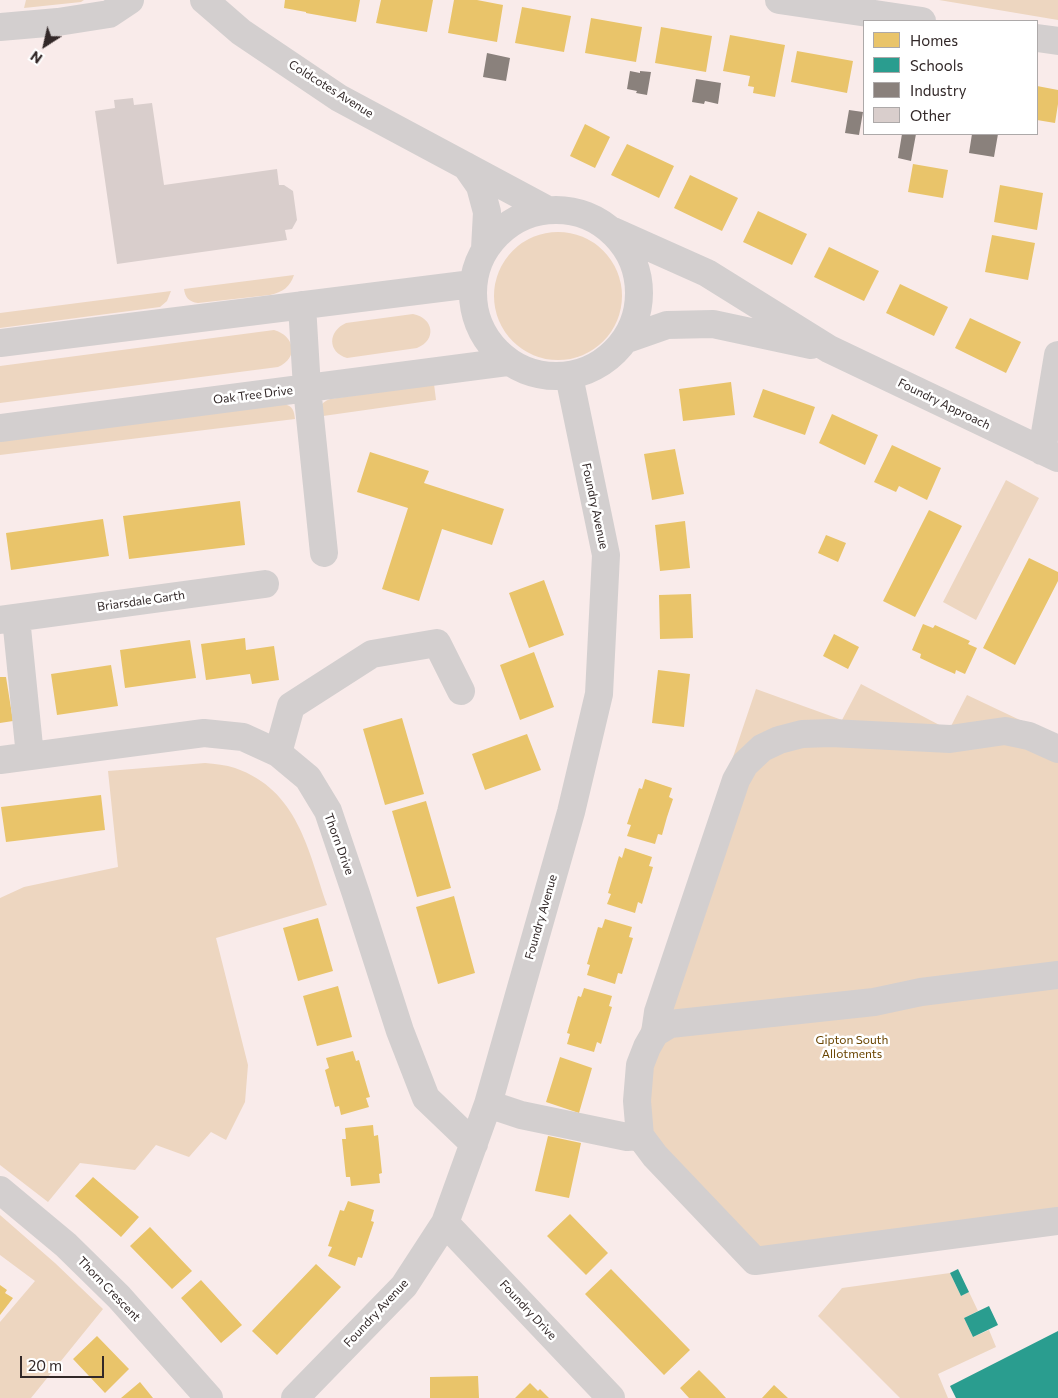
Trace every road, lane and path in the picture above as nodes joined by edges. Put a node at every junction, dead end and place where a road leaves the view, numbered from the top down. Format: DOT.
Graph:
graph roads {
  1 [pos="130,0"];
  2 [pos="204,0"];
  3 [pos="779,0"];
  4 [pos="915,20"];
  5 [pos="0,27"];
  6 [pos="1038,38"];
  7 [pos="1058,41"];
  8 [pos="466,166"];
  9 [pos="546,210"];
  10 [pos="613,231"];
  11 [pos="485,249"];
  12 [pos="472,284"];
  13 [pos="302,305"];
  14 [pos="627,339"];
  15 [pos="0,343"];
  16 [pos="829,349"];
  17 [pos="1058,354"];
  18 [pos="507,362"];
  19 [pos="569,376"];
  20 [pos="307,388"];
  21 [pos="0,428"];
  22 [pos="1050,455"];
  23 [pos="324,553"];
  24 [pos="265,584"];
  25 [pos="8,619"];
  26 [pos="461,691"];
  27 [pos="1058,749"];
  28 [pos="278,753"];
  29 [pos="30,756"];
  30 [pos="0,760"];
  31 [pos="1058,975"];
  32 [pos="655,1033"];
  33 [pos="488,1104"];
  34 [pos="640,1136"];
  35 [pos="474,1144"];
  36 [pos="0,1190"];
  37 [pos="1058,1221"];
  38 [pos="445,1223"];
  39 [pos="209,1398"];
  40 [pos="295,1398"];
  41 [pos="611,1398"];
  1 -- 5 [label="street"];
  2 -- 8 [label="street, Coldcotes Avenue"];
  3 -- 4 [label="street"];
  6 -- 7 [label="street"];
  8 -- 9 [label="street, Coldcotes Avenue"];
  8 -- 11 [label="street, Coldcotes Avenue"];
  9 -- 10 [label="street, Foundry Approach"];
  9 -- 11 [label="street, Foundry Approach"];
  10 -- 14 [label="street, Foundry Approach"];
  10 -- 16 [label="street, Foundry Approach"];
  11 -- 12 [label="street, Foundry Approach"];
  12 -- 13 [label="street"];
  12 -- 18 [label="street, Foundry Approach"];
  13 -- 15 [label="street"];
  13 -- 20 [label="street"];
  14 -- 16 [label="street, Foundry Approach"];
  14 -- 19 [label="street, Foundry Approach"];
  16 -- 22 [label="street, Foundry Approach"];
  17 -- 22 [label="street"];
  18 -- 19 [label="street, Foundry Approach"];
  18 -- 20 [label="street, Oak Tree Drive"];
  19 -- 33 [label="street, Foundry Avenue"];
  20 -- 21 [label="street, Oak Tree Drive"];
  20 -- 23 [label="street"];
  24 -- 25 [label="street, Briarsdale Garth"];
  25 -- 29 [label="street, Briarsdale Garth"];
  26 -- 28 [label="street"];
  27 -- 32 [label="street"];
  28 -- 29 [label="street, Thorn Drive"];
  28 -- 35 [label="street, Thorn Drive"];
  29 -- 30 [label="street, Thorn Drive"];
  31 -- 32 [label="street"];
  32 -- 34 [label="street"];
  33 -- 34 [label="street"];
  33 -- 35 [label="street, Foundry Avenue"];
  34 -- 37 [label="street"];
  35 -- 38 [label="street, Foundry Avenue"];
  36 -- 39 [label="street, Thorn Crescent"];
  38 -- 40 [label="street, Foundry Avenue"];
  38 -- 41 [label="street, Foundry Drive"];
}
